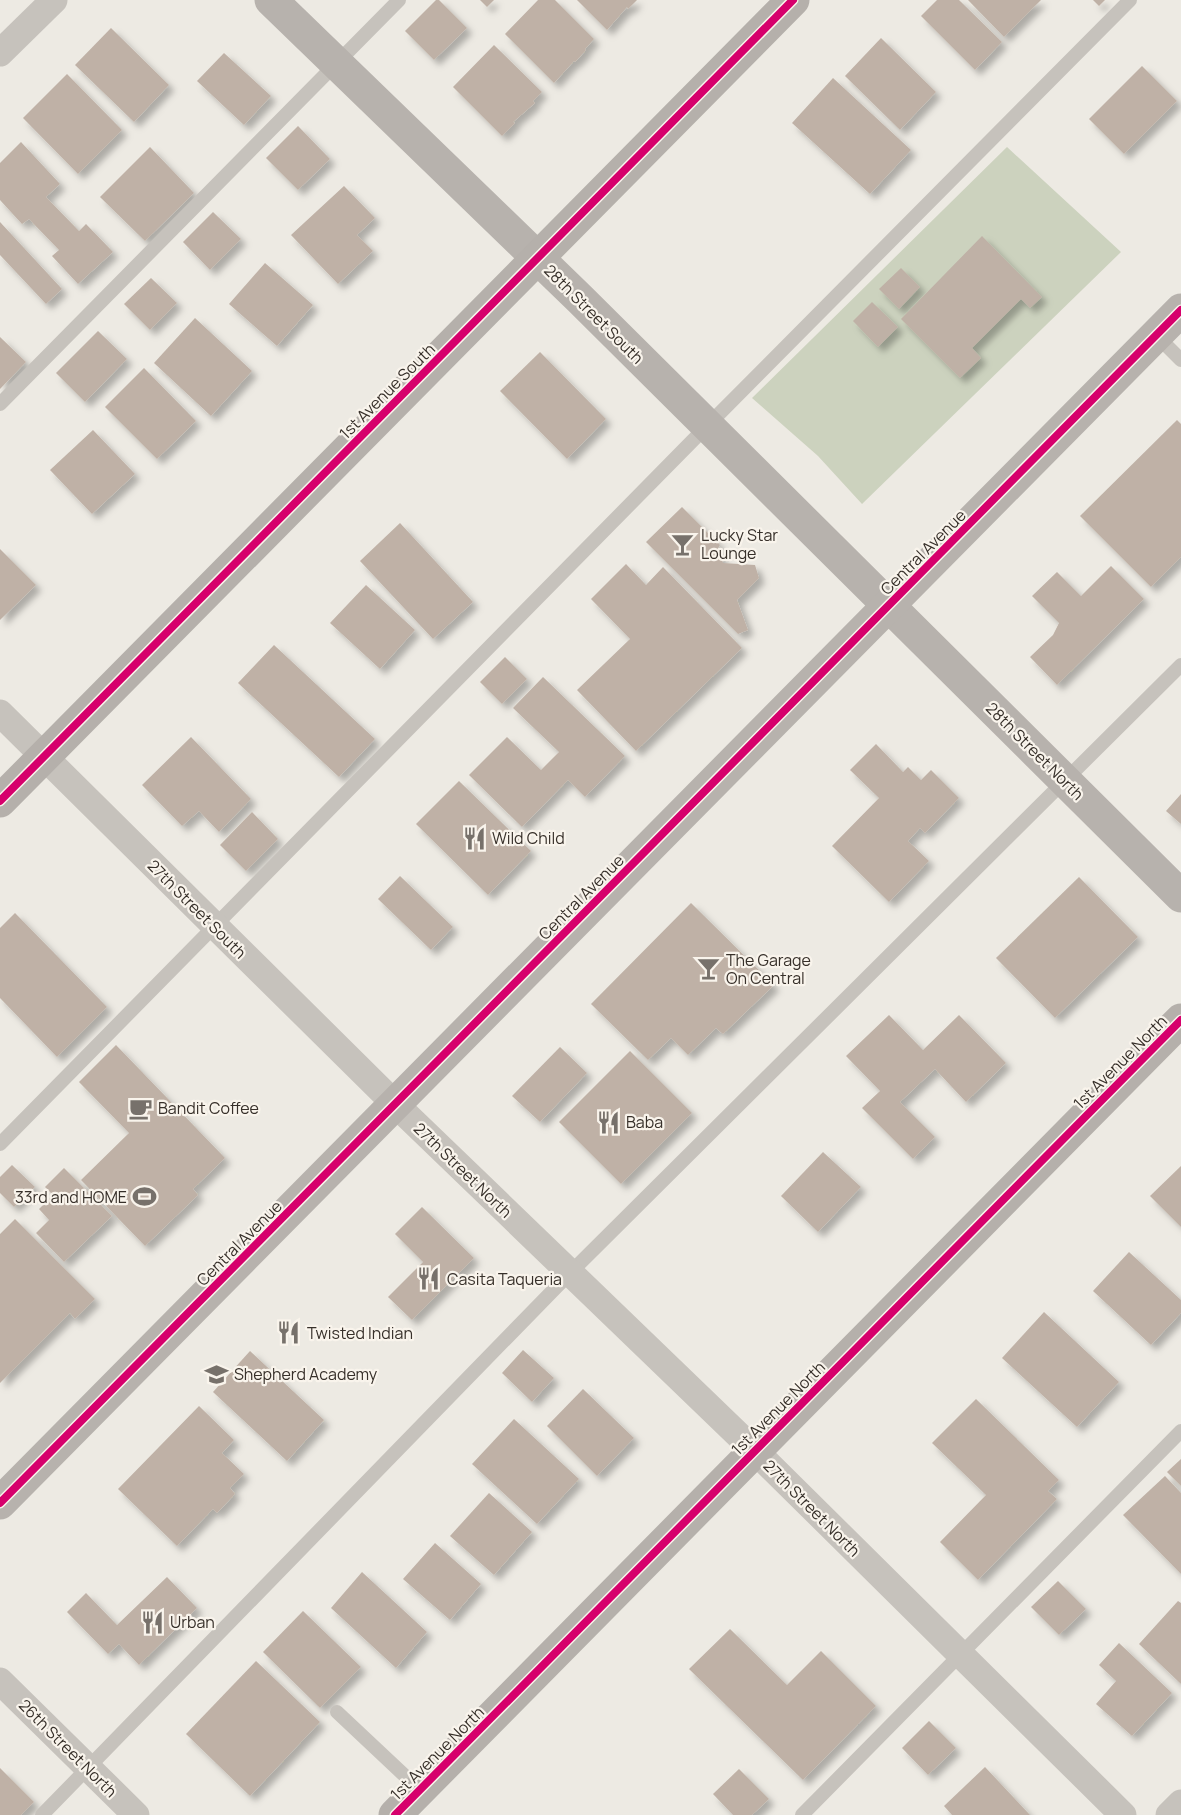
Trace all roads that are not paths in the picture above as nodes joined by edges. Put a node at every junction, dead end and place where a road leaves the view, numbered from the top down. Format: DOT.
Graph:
graph roads {
  1 [pos="54,0"];
  2 [pos="272,0"];
  3 [pos="399,0"];
  4 [pos="793,0"];
  5 [pos="1130,0"];
  6 [pos="0,53"];
  7 [pos="337,63"];
  8 [pos="538,258"];
  9 [pos="1181,310"];
  10 [pos="1156,335"];
  11 [pos="1181,360"];
  12 [pos="0,404"];
  13 [pos="707,426"];
  14 [pos="889,606"];
  15 [pos="1181,665"];
  16 [pos="0,713"];
  17 [pos="43,757"];
  18 [pos="1065,781"];
  19 [pos="0,801"];
  20 [pos="1181,896"];
  21 [pos="214,926"];
  22 [pos="1181,1020"];
  23 [pos="395,1104"];
  24 [pos="0,1144"];
  25 [pos="570,1272"];
  26 [pos="1181,1431"];
  27 [pos="755,1451"];
  28 [pos="0,1503"];
  29 [pos="960,1654"];
  30 [pos="0,1681"];
  31 [pos="337,1712"];
  32 [pos="88,1768"];
  33 [pos="420,1790"];
  34 [pos="1181,1803"];
  35 [pos="42,1815"];
  36 [pos="136,1815"];
  37 [pos="395,1815"];
  38 [pos="802,1815"];
  39 [pos="1123,1815"];
  40 [pos="1169,1815"];
  1 -- 6 [label="street"];
  2 -- 7 [label="street, 28th Street South"];
  3 -- 7 [label="lane"];
  4 -- 8 [label="main road, 1st Avenue South"];
  5 -- 13 [label="lane"];
  7 -- 8 [label="street, 28th Street South"];
  7 -- 12 [label="lane"];
  8 -- 13 [label="street, 28th Street South"];
  8 -- 17 [label="main road, 1st Avenue South"];
  9 -- 10 [label="street, Central Avenue"];
  10 -- 11 [label="lane"];
  10 -- 14 [label="street, Central Avenue"];
  13 -- 14 [label="street, 28th Street South"];
  13 -- 21 [label="lane"];
  14 -- 18 [label="street, 28th Street North"];
  14 -- 23 [label="street, Central Avenue"];
  15 -- 18 [label="lane"];
  16 -- 17 [label="street, 27th Street South"];
  17 -- 19 [label="main road, 1st Avenue South"];
  17 -- 21 [label="street, 27th Street South"];
  18 -- 20 [label="street, 28th Street North"];
  18 -- 25 [label="lane"];
  21 -- 23 [label="street, 27th Street South"];
  21 -- 24 [label="lane"];
  22 -- 27 [label="main road, 1st Avenue North"];
  23 -- 25 [label="street, 27th Street North"];
  23 -- 28 [label="street, Central Avenue"];
  25 -- 27 [label="street, 27th Street North"];
  25 -- 32 [label="lane"];
  26 -- 29 [label="lane"];
  27 -- 29 [label="street, 27th Street North"];
  27 -- 33 [label="main road, 1st Avenue North"];
  29 -- 38 [label="lane"];
  29 -- 39 [label="street, 27th Street North"];
  30 -- 32 [label="street, 26th Street North"];
  31 -- 33 [label="lane"];
  32 -- 35 [label="lane"];
  32 -- 36 [label="street, 26th Street North"];
  33 -- 37 [label="main road, 1st Avenue North"];
  34 -- 40 [label="street"];
}
